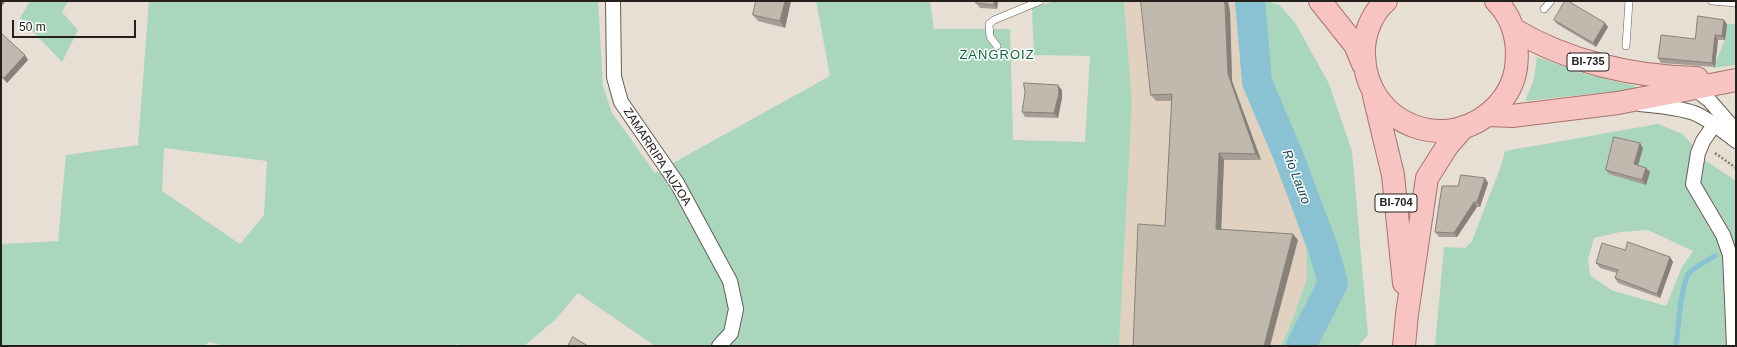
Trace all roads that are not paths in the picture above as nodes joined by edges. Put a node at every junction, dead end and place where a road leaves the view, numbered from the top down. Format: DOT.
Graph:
graph roads {
  1 [pos="613,1"];
  2 [pos="1040,1"];
  3 [pos="1320,1"];
  4 [pos="1386,1"];
  5 [pos="1496,1"];
  6 [pos="1550,1"];
  7 [pos="1628,1"];
  8 [pos="1712,1"];
  9 [pos="1736,3"];
  10 [pos="1544,9"];
  11 [pos="1510,16"];
  12 [pos="997,46"];
  13 [pos="1626,46"];
  14 [pos="1364,68"];
  15 [pos="1668,77"];
  16 [pos="1736,79"];
  17 [pos="1694,88"];
  18 [pos="1373,93"];
  19 [pos="1618,103"];
  20 [pos="1489,115"];
  21 [pos="1714,125"];
  22 [pos="1462,129"];
  23 [pos="1736,131"];
  24 [pos="1736,141"];
  25 [pos="1406,314"];
  26 [pos="719,346"];
  27 [pos="1404,346"];
  28 [pos="1734,346"];
  1 -- 26 [label="street, ZAMARRIPA AUZOA"];
  2 -- 12 [label="lane"];
  3 -- 14 [label="main road, BI-735"];
  4 -- 14 [label="main road, BI-735"];
  5 -- 11 [label="main road, BI-735"];
  6 -- 10 [label="lane"];
  7 -- 13 [label="lane"];
  8 -- 9 [label="lane"];
  11 -- 15 [label="main road, BI-735"];
  11 -- 20 [label="main road, BI-735"];
  14 -- 18 [label="main road, BI-735"];
  15 -- 16 [label="main road, BI-735"];
  15 -- 17 [label="street"];
  16 -- 17 [label="main road, BI-735"];
  17 -- 19 [label="main road, BI-735"];
  17 -- 23 [label="street"];
  18 -- 22 [label="main road, BI-735"];
  18 -- 25 [label="main road, BI-704"];
  19 -- 20 [label="main road, BI-735"];
  19 -- 21 [label="street"];
  20 -- 22 [label="main road, BI-735"];
  21 -- 24 [label="street"];
  21 -- 28 [label="street"];
  22 -- 25 [label="main road, BI-704"];
  25 -- 27 [label="main road, BI-704"];
}
